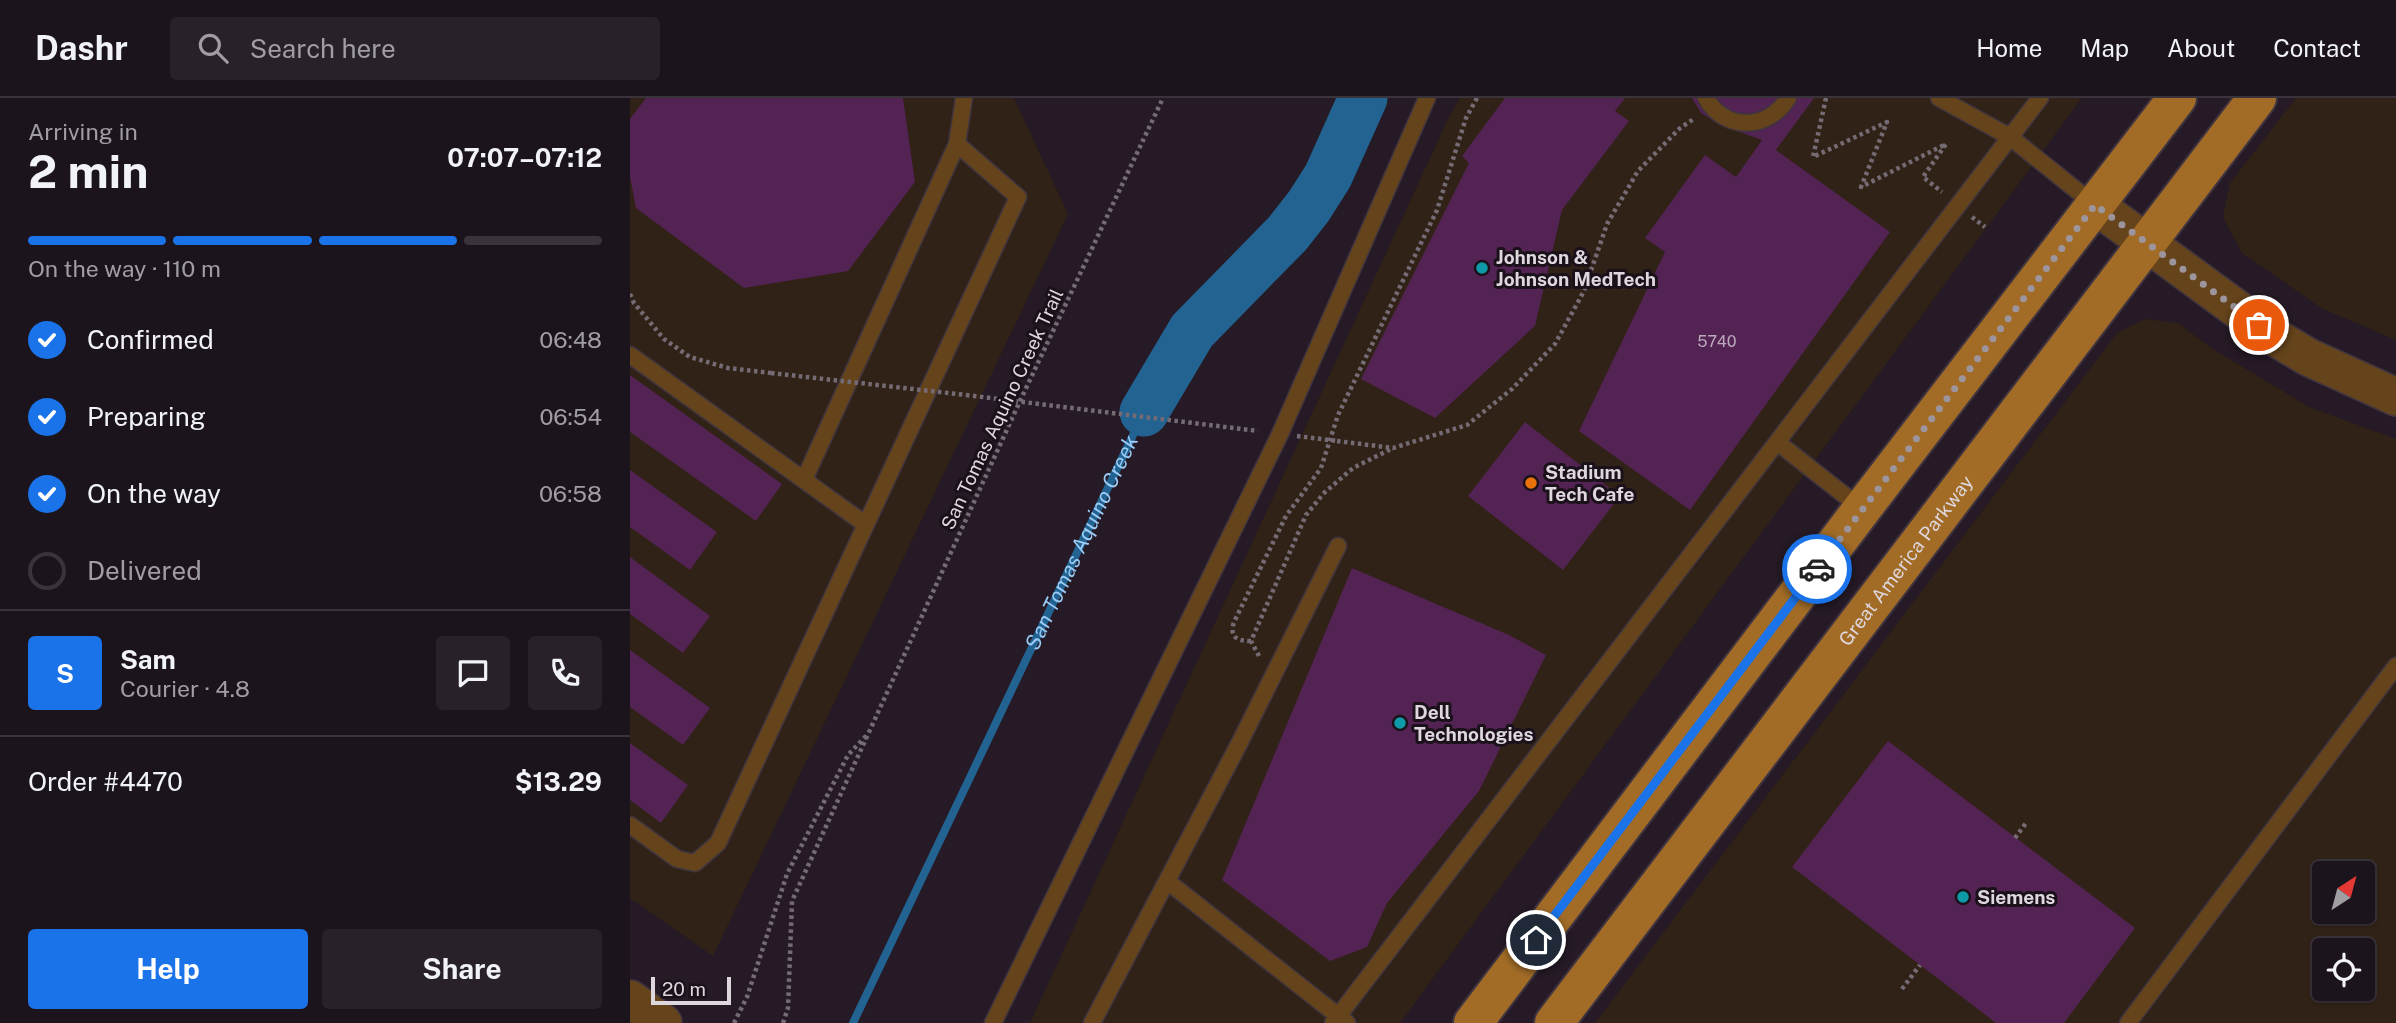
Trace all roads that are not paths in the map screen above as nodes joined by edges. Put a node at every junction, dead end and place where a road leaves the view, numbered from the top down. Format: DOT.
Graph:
graph roads {
  1 [pos="964,98"];
  2 [pos="1427,98"];
  3 [pos="1788,98"];
  4 [pos="1940,98"];
  5 [pos="2040,98"];
  6 [pos="2177,98"];
  7 [pos="2257,98"];
  8 [pos="1704,106"];
  9 [pos="2010,137"];
  10 [pos="957,144"];
  11 [pos="2095,205"];
  12 [pos="2147,244"];
  13 [pos="630,355"];
  14 [pos="2396,397"];
  15 [pos="1777,442"];
  16 [pos="804,480"];
  17 [pos="1862,509"];
  18 [pos="865,524"];
  19 [pos="1338,546"];
  20 [pos="2396,666"];
  21 [pos="630,825"];
  22 [pos="1167,881"];
  23 [pos="630,999"];
  24 [pos="1339,1021"];
  25 [pos="663,1023"];
  26 [pos="993,1023"];
  27 [pos="1091,1023"];
  28 [pos="1473,1023"];
  29 [pos="1555,1023"];
  30 [pos="2128,1023"];
  1 -- 10 [label="lane"];
  2 -- 26 [label="lane"];
  3 -- 8 [label="lane"];
  4 -- 9 [label="lane"];
  5 -- 9 [label="lane"];
  6 -- 11 [label="main road"];
  7 -- 12 [label="main road, Great America Parkway"];
  9 -- 11 [label="lane"];
  9 -- 15 [label="lane"];
  10 -- 16 [label="lane"];
  10 -- 18 [label="lane"];
  11 -- 12 [label="street"];
  11 -- 17 [label="main road"];
  12 -- 14 [label="street"];
  12 -- 29 [label="main road, Great America Parkway"];
  13 -- 16 [label="lane"];
  15 -- 17 [label="lane"];
  15 -- 24 [label="lane"];
  16 -- 18 [label="lane"];
  17 -- 28 [label="main road"];
  18 -- 21 [label="lane"];
  19 -- 22 [label="lane"];
  20 -- 30 [label="lane"];
  22 -- 24 [label="lane"];
  22 -- 27 [label="lane"];
  23 -- 25 [label="street"];
}
